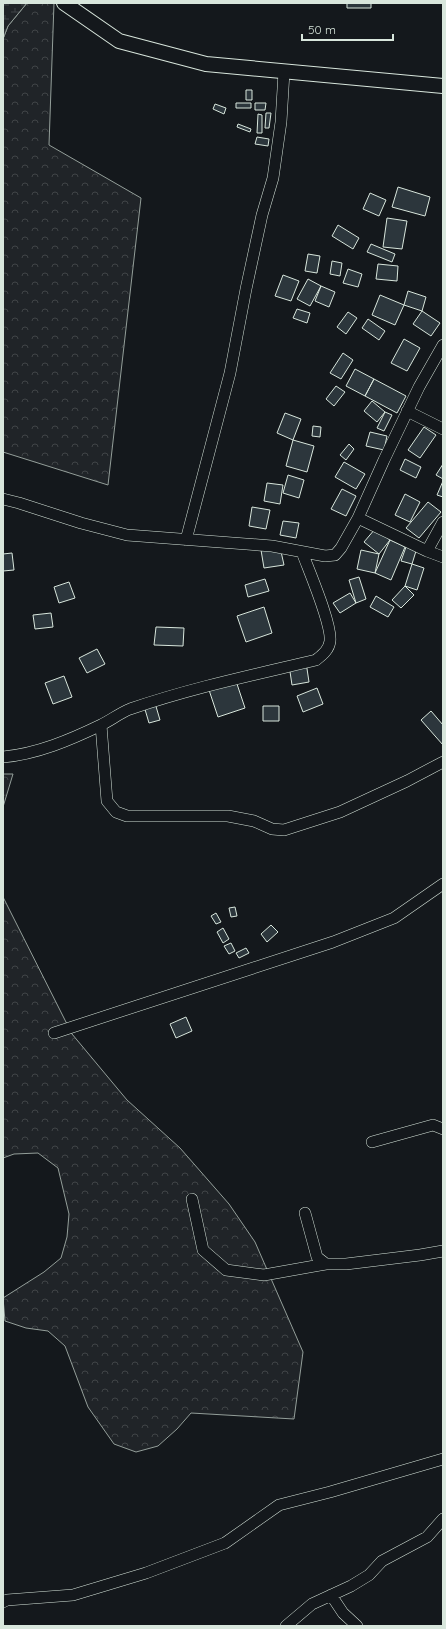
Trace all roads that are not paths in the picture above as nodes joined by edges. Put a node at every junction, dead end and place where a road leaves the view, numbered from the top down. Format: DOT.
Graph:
graph roads {
  1 [pos="64,3"];
  2 [pos="284,72"];
  3 [pos="443,86"];
  4 [pos="443,345"];
  5 [pos="407,411"];
  6 [pos="443,429"];
  7 [pos="3,499"];
  8 [pos="358,518"];
  9 [pos="443,522"];
  10 [pos="186,540"];
  11 [pos="428,551"];
  12 [pos="302,552"];
  13 [pos="443,557"];
  14 [pos="101,724"];
  15 [pos="3,757"];
  16 [pos="443,762"];
  17 [pos="443,884"];
  18 [pos="54,1032"];
  19 [pos="443,1129"];
  20 [pos="372,1142"];
  21 [pos="192,1199"];
  22 [pos="306,1213"];
  23 [pos="443,1251"];
  24 [pos="326,1264"];
  25 [pos="443,1459"];
  26 [pos="443,1519"];
  27 [pos="331,1595"];
  28 [pos="3,1602"];
  29 [pos="286,1626"];
  30 [pos="358,1626"];
  1 -- 2 [label="street"];
  2 -- 3 [label="street"];
  2 -- 10 [label="street"];
  4 -- 5 [label="street"];
  5 -- 6 [label="street"];
  5 -- 8 [label="street"];
  7 -- 10 [label="street"];
  8 -- 11 [label="street"];
  8 -- 12 [label="street"];
  9 -- 11 [label="street"];
  10 -- 12 [label="street"];
  11 -- 13 [label="street"];
  12 -- 14 [label="street"];
  14 -- 15 [label="street"];
  14 -- 16 [label="street"];
  17 -- 18 [label="street"];
  19 -- 20 [label="street"];
  21 -- 24 [label="street"];
  22 -- 24 [label="street"];
  23 -- 24 [label="street"];
  25 -- 28 [label="street"];
  26 -- 27 [label="street"];
  27 -- 29 [label="street"];
  27 -- 30 [label="street"];
}
